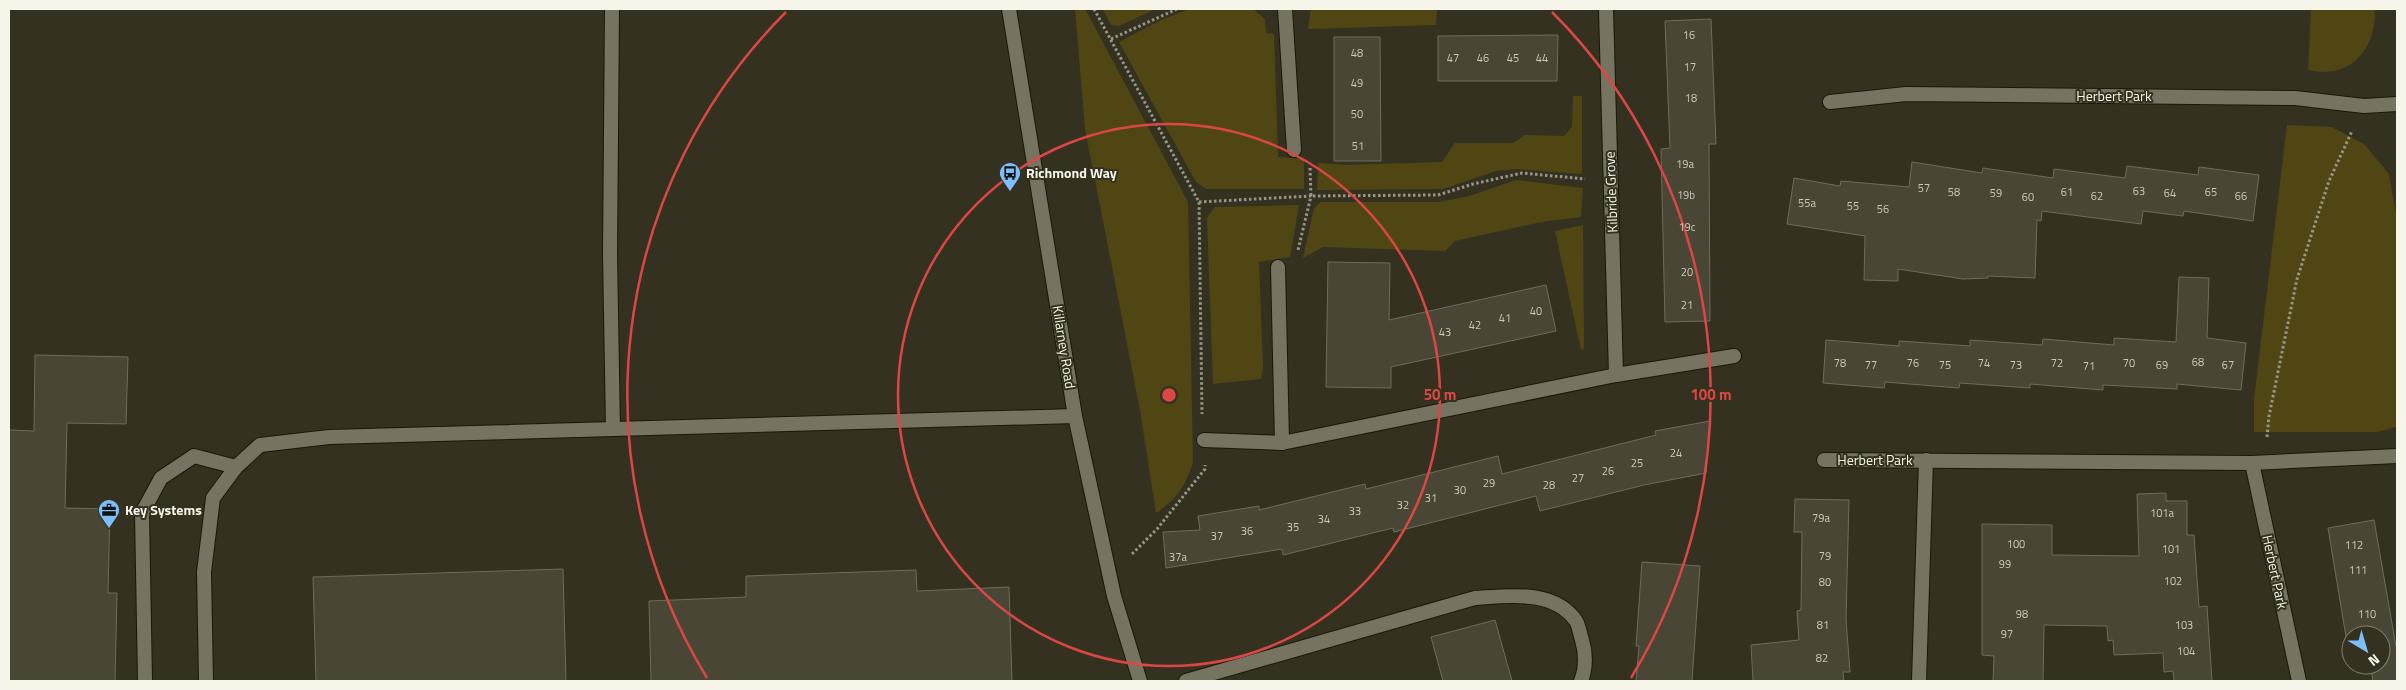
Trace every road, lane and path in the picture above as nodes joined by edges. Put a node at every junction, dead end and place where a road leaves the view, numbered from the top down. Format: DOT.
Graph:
graph roads {
  1 [pos="612,9"];
  2 [pos="1009,9"];
  3 [pos="1094,9"];
  4 [pos="1177,9"];
  5 [pos="1286,9"];
  6 [pos="1606,9"];
  7 [pos="1111,39"];
  8 [pos="1830,102"];
  9 [pos="2397,104"];
  10 [pos="2364,106"];
  11 [pos="1294,150"];
  12 [pos="1611,182"];
  13 [pos="1310,196"];
  14 [pos="1199,202"];
  15 [pos="1278,267"];
  16 [pos="1734,356"];
  17 [pos="1616,375"];
  18 [pos="1075,416"];
  19 [pos="614,429"];
  20 [pos="1204,440"];
  21 [pos="1282,443"];
  22 [pos="2397,456"];
  23 [pos="1824,460"];
  24 [pos="1926,460"];
  25 [pos="2258,462"];
  26 [pos="236,466"];
  27 [pos="1110,576"];
  28 [pos="145,681"];
  29 [pos="206,681"];
  30 [pos="1140,681"];
  31 [pos="1186,681"];
  32 [pos="1581,681"];
  33 [pos="1920,681"];
  34 [pos="2299,681"];
  1 -- 19 [label="street"];
  2 -- 18 [label="street, Killarney Road"];
  3 -- 7 [label="path"];
  4 -- 7 [label="path"];
  5 -- 11 [label="street"];
  6 -- 12 [label="street, Kilbride Grove"];
  7 -- 14 [label="path"];
  8 -- 10 [label="street, Herbert Park"];
  9 -- 10 [label="street, Herbert Park"];
  10 -- 25 [label="path"];
  11 -- 13 [label="path"];
  12 -- 13 [label="path"];
  12 -- 17 [label="street, Kilbride Grove"];
  13 -- 14 [label="path"];
  13 -- 15 [label="path"];
  14 -- 20 [label="path"];
  15 -- 21 [label="street"];
  16 -- 17 [label="street"];
  17 -- 21 [label="street"];
  18 -- 19 [label="street"];
  18 -- 27 [label="street, Killarney Road"];
  19 -- 26 [label="street"];
  20 -- 21 [label="street"];
  20 -- 27 [label="path"];
  22 -- 25 [label="street, Herbert Park"];
  23 -- 24 [label="street, Herbert Park"];
  24 -- 25 [label="street, Herbert Park"];
  24 -- 33 [label="street, Herbert Park"];
  25 -- 34 [label="street, Herbert Park"];
  26 -- 28 [label="street"];
  26 -- 29 [label="street"];
  27 -- 30 [label="street, Killarney Road"];
  31 -- 32 [label="street"];
}
